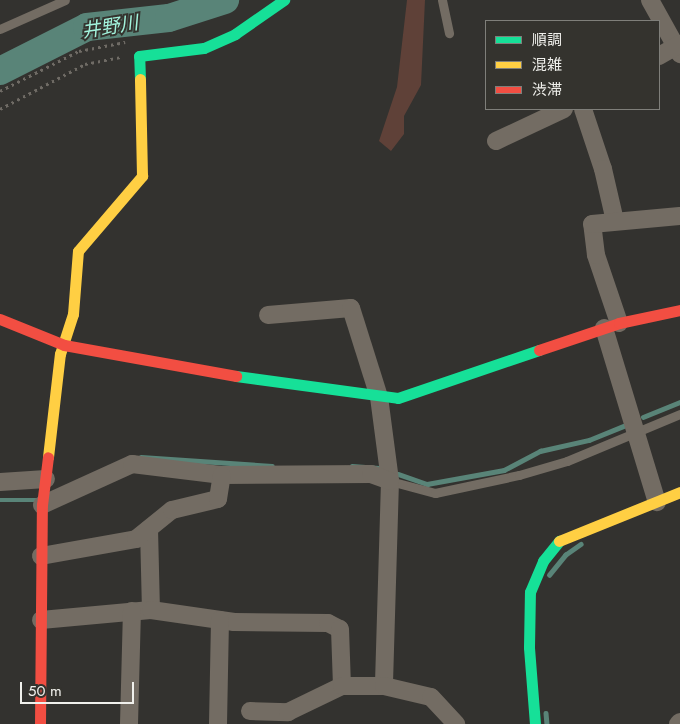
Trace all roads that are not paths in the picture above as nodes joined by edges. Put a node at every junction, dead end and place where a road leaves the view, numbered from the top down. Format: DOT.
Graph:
graph roads {
  1 [pos="65,0"];
  2 [pos="284,0"];
  3 [pos="442,0"];
  4 [pos="650,0"];
  5 [pos="0,29"];
  6 [pos="449,33"];
  7 [pos="679,48"];
  8 [pos="660,56"];
  9 [pos="562,110"];
  10 [pos="583,110"];
  11 [pos="496,141"];
  12 [pos="680,216"];
  13 [pos="615,222"];
  14 [pos="680,310"];
  15 [pos="268,315"];
  16 [pos="0,319"];
  17 [pos="612,325"];
  18 [pos="64,345"];
  19 [pos="379,397"];
  20 [pos="680,414"];
  21 [pos="636,430"];
  22 [pos="222,474"];
  23 [pos="46,479"];
  24 [pos="390,481"];
  25 [pos="0,482"];
  26 [pos="680,492"];
  27 [pos="657,502"];
  28 [pos="42,505"];
  29 [pos="149,529"];
  30 [pos="41,556"];
  31 [pos="150,610"];
  32 [pos="132,611"];
  33 [pos="41,620"];
  34 [pos="220,620"];
  35 [pos="342,686"];
  36 [pos="384,686"];
  37 [pos="250,711"];
  38 [pos="40,724"];
  39 [pos="129,724"];
  40 [pos="218,724"];
  41 [pos="456,724"];
  42 [pos="535,724"];
  1 -- 5 [label="lane"];
  2 -- 18 [label="street"];
  3 -- 6 [label="lane"];
  4 -- 7 [label="street"];
  7 -- 8 [label="street"];
  9 -- 11 [label="street"];
  10 -- 13 [label="street"];
  12 -- 13 [label="street"];
  13 -- 17 [label="street"];
  14 -- 17 [label="street"];
  15 -- 19 [label="street"];
  16 -- 18 [label="street"];
  17 -- 19 [label="street"];
  17 -- 21 [label="street"];
  18 -- 19 [label="street"];
  18 -- 23 [label="street"];
  19 -- 24 [label="street"];
  20 -- 21 [label="lane"];
  21 -- 24 [label="lane"];
  21 -- 27 [label="street"];
  22 -- 24 [label="street"];
  22 -- 28 [label="street"];
  22 -- 29 [label="street"];
  23 -- 25 [label="street"];
  23 -- 28 [label="street"];
  24 -- 36 [label="street"];
  26 -- 27 [label="street"];
  27 -- 42 [label="street"];
  28 -- 30 [label="street"];
  29 -- 30 [label="street"];
  29 -- 31 [label="street"];
  30 -- 33 [label="street"];
  31 -- 32 [label="street"];
  31 -- 34 [label="street"];
  32 -- 33 [label="street"];
  32 -- 39 [label="street"];
  33 -- 38 [label="street"];
  34 -- 35 [label="street"];
  34 -- 40 [label="street"];
  35 -- 36 [label="street"];
  35 -- 37 [label="street"];
  36 -- 41 [label="street"];
}
